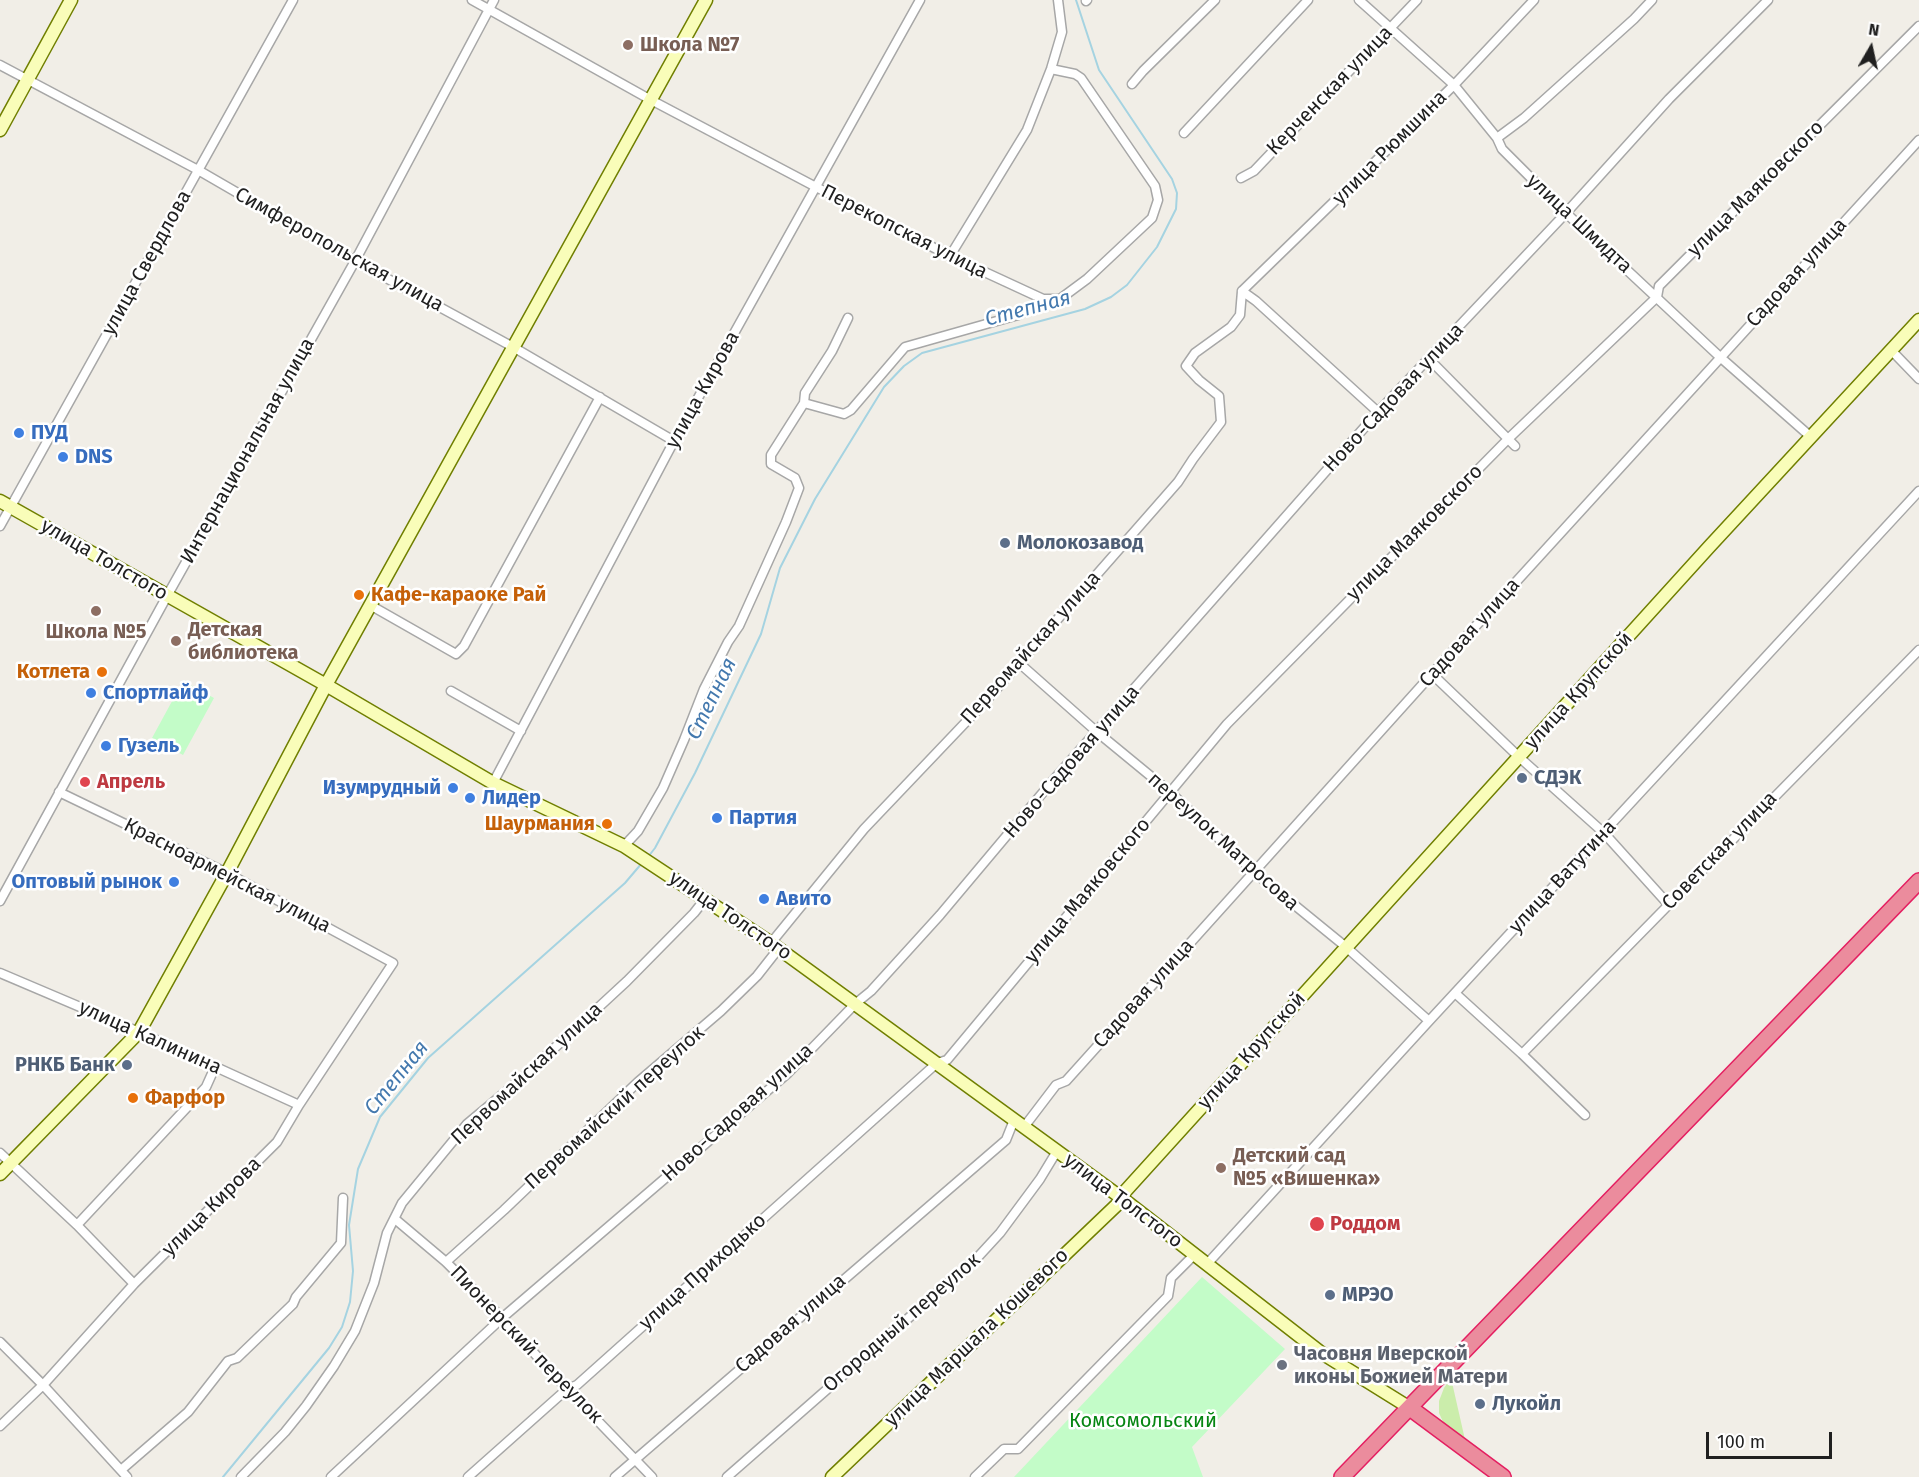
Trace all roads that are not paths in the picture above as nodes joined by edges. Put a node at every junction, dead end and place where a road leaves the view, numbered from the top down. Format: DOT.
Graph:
graph roads {
  1 [pos="71,0"];
  2 [pos="293,0"];
  3 [pos="472,0"];
  4 [pos="494,0"];
  5 [pos="706,0"];
  6 [pos="920,0"];
  7 [pos="1059,0"];
  8 [pos="1215,0"];
  9 [pos="1308,0"];
  10 [pos="1359,0"];
  11 [pos="1417,0"];
  12 [pos="1534,0"];
  13 [pos="1652,0"];
  14 [pos="1768,0"];
  15 [pos="488,9"];
  16 [pos="1391,28"];
  17 [pos="1917,31"];
  18 [pos="0,65"];
  19 [pos="1051,69"];
  20 [pos="27,80"];
  21 [pos="1132,84"];
  22 [pos="1454,85"];
  23 [pos="651,100"];
  24 [pos="0,130"];
  25 [pos="1184,133"];
  26 [pos="1497,138"];
  27 [pos="1919,140"];
  28 [pos="198,170"];
  29 [pos="1241,178"];
  30 [pos="816,187"];
  31 [pos="1566,213"];
  32 [pos="950,256"];
  33 [pos="355,261"];
  34 [pos="1242,291"];
  35 [pos="1657,297"];
  36 [pos="1043,299"];
  37 [pos="848,318"];
  38 [pos="1919,320"];
  39 [pos="513,347"];
  40 [pos="1891,350"];
  41 [pos="1720,357"];
  42 [pos="1429,359"];
  43 [pos="1919,379"];
  44 [pos="600,397"];
  45 [pos="804,403"];
  46 [pos="1378,412"];
  47 [pos="1811,437"];
  48 [pos="1508,439"];
  49 [pos="674,441"];
  50 [pos="1515,446"];
  51 [pos="1919,491"];
  52 [pos="6,504"];
  53 [pos="0,526"];
  54 [pos="166,596"];
  55 [pos="370,605"];
  56 [pos="1919,650"];
  57 [pos="1018,662"];
  58 [pos="1432,674"];
  59 [pos="326,685"];
  60 [pos="451,691"];
  61 [pos="521,731"];
  62 [pos="1097,732"];
  63 [pos="1520,757"];
  64 [pos="494,783"];
  65 [pos="59,792"];
  66 [pos="1170,792"];
  67 [pos="1604,833"];
  68 [pos="626,848"];
  69 [pos="1254,872"];
  70 [pos="227,873"];
  71 [pos="1919,881"];
  72 [pos="705,899"];
  73 [pos="0,901"];
  74 [pos="1668,904"];
  75 [pos="775,945"];
  76 [pos="1346,947"];
  77 [pos="393,963"];
  78 [pos="0,973"];
  79 [pos="1455,993"];
  80 [pos="855,1004"];
  81 [pos="1429,1021"];
  82 [pos="139,1032"];
  83 [pos="1522,1054"];
  84 [pos="937,1063"];
  85 [pos="215,1067"];
  86 [pos="299,1105"];
  87 [pos="1585,1115"];
  88 [pos="1019,1123"];
  89 [pos="1057,1151"];
  90 [pos="0,1153"];
  91 [pos="10,1163"];
  92 [pos="0,1174"];
  93 [pos="343,1198"];
  94 [pos="1122,1198"];
  95 [pos="395,1219"];
  96 [pos="77,1225"];
  97 [pos="1194,1255"];
  98 [pos="446,1262"];
  99 [pos="1207,1264"];
  100 [pos="134,1284"];
  101 [pos="502,1318"];
  102 [pos="0,1342"];
  103 [pos="43,1385"];
  104 [pos="567,1389"];
  105 [pos="1410,1408"];
  106 [pos="0,1425"];
  107 [pos="635,1459"];
  108 [pos="124,1474"];
  109 [pos="240,1477"];
  110 [pos="331,1477"];
  111 [pos="468,1477"];
  112 [pos="615,1477"];
  113 [pos="652,1477"];
  114 [pos="727,1477"];
  115 [pos="832,1477"];
  116 [pos="975,1477"];
  117 [pos="1342,1477"];
  118 [pos="1503,1477"];
  1 -- 20 [label="main road"];
  2 -- 28 [label="street, улица Свердлова"];
  3 -- 15 [label="street, Перекопская улица"];
  4 -- 15 [label="street, Интернациональная улица"];
  5 -- 23 [label="main road"];
  6 -- 30 [label="street, улица Кирова"];
  7 -- 19 [label="street"];
  8 -- 21 [label="street"];
  9 -- 25 [label="street"];
  10 -- 16 [label="street, улица Шмидта"];
  11 -- 16 [label="street, Керченская улица"];
  12 -- 22 [label="street, улица Рюмшина"];
  13 -- 26 [label="street"];
  14 -- 31 [label="street, Ново-Садовая улица"];
  15 -- 23 [label="street, Перекопская улица"];
  15 -- 33 [label="street, Интернациональная улица"];
  16 -- 22 [label="street, улица Шмидта"];
  16 -- 29 [label="street, Керченская улица"];
  17 -- 35 [label="street, улица Маяковского"];
  18 -- 20 [label="street, Симферопольская улица"];
  19 -- 32 [label="street"];
  19 -- 36 [label="street"];
  20 -- 24 [label="main road"];
  20 -- 28 [label="street, Симферопольская улица"];
  22 -- 26 [label="street, улица Шмидта"];
  22 -- 34 [label="street, улица Рюмшина"];
  23 -- 30 [label="street, Перекопская улица"];
  23 -- 39 [label="main road"];
  26 -- 31 [label="street, улица Шмидта"];
  27 -- 41 [label="street, Садовая улица"];
  28 -- 33 [label="street, Симферопольская улица"];
  28 -- 52 [label="street, улица Свердлова"];
  30 -- 32 [label="street, Перекопская улица"];
  30 -- 49 [label="street, улица Кирова"];
  31 -- 35 [label="street, улица Шмидта"];
  31 -- 42 [label="street, Ново-Садовая улица"];
  32 -- 36 [label="street, Перекопская улица"];
  33 -- 39 [label="street, Симферопольская улица"];
  33 -- 54 [label="street, Интернациональная улица"];
  34 -- 46 [label="street"];
  34 -- 57 [label="street, Первомайская улица"];
  35 -- 41 [label="street, улица Шмидта"];
  35 -- 48 [label="street, улица Маяковского"];
  36 -- 45 [label="street"];
  37 -- 45 [label="street"];
  38 -- 40 [label="main road, улица Крупской"];
  39 -- 44 [label="street, Симферопольская улица"];
  39 -- 55 [label="main road"];
  40 -- 43 [label="street"];
  40 -- 47 [label="main road, улица Крупской"];
  41 -- 47 [label="street, улица Шмидта"];
  41 -- 58 [label="street, Садовая улица"];
  42 -- 46 [label="street, Ново-Садовая улица"];
  42 -- 48 [label="street"];
  44 -- 49 [label="street, Симферопольская улица"];
  44 -- 55 [label="street"];
  45 -- 68 [label="street"];
  46 -- 62 [label="street, Ново-Садовая улица"];
  47 -- 63 [label="main road, улица Крупской"];
  48 -- 50 [label="street"];
  48 -- 66 [label="street, улица Маяковского"];
  49 -- 61 [label="street, улица Кирова"];
  51 -- 67 [label="street, улица Ватутина"];
  52 -- 53 [label="street, улица Свердлова"];
  52 -- 54 [label="main road, улица Толстого"];
  54 -- 59 [label="main road, улица Толстого"];
  54 -- 65 [label="street, Интернациональная улица"];
  55 -- 59 [label="main road"];
  56 -- 74 [label="street, Советская улица"];
  57 -- 62 [label="street, переулок Матросова"];
  57 -- 75 [label="street, Первомайская улица"];
  58 -- 63 [label="street"];
  58 -- 69 [label="street, Садовая улица"];
  59 -- 64 [label="main road, улица Толстого"];
  59 -- 70 [label="main road"];
  60 -- 61 [label="street"];
  61 -- 64 [label="street, улица Кирова"];
  62 -- 66 [label="street, переулок Матросова"];
  62 -- 80 [label="street, Ново-Садовая улица"];
  63 -- 67 [label="street"];
  63 -- 76 [label="main road, улица Крупской"];
  64 -- 68 [label="main road, улица Толстого"];
  65 -- 70 [label="street, Красноармейская улица"];
  65 -- 73 [label="street, Интернациональная улица"];
  66 -- 69 [label="street, переулок Матросова"];
  66 -- 84 [label="street, улица Маяковского"];
  67 -- 74 [label="street"];
  67 -- 79 [label="street, улица Ватутина"];
  68 -- 72 [label="main road, улица Толстого"];
  69 -- 76 [label="street, переулок Матросова"];
  69 -- 88 [label="street, Садовая улица"];
  70 -- 77 [label="street, Красноармейская улица"];
  70 -- 82 [label="main road"];
  71 -- 105 [label="highway"];
  72 -- 75 [label="main road, улица Толстого"];
  72 -- 95 [label="street, Первомайская улица"];
  74 -- 83 [label="street, Советская улица"];
  75 -- 80 [label="main road, улица Толстого"];
  75 -- 98 [label="street, Первомайский переулок"];
  76 -- 81 [label="street, переулок Матросова"];
  76 -- 94 [label="main road, улица Крупской"];
  77 -- 86 [label="street, улица Кирова"];
  78 -- 82 [label="street, улица Калинина"];
  79 -- 81 [label="street, улица Ватутина"];
  79 -- 83 [label="street"];
  80 -- 84 [label="main road, улица Толстого"];
  80 -- 101 [label="street, Ново-Садовая улица"];
  81 -- 99 [label="street, улица Ватутина"];
  82 -- 85 [label="street, улица Калинина"];
  82 -- 91 [label="main road"];
  83 -- 87 [label="street"];
  84 -- 88 [label="main road, улица Толстого"];
  84 -- 104 [label="street, улица Приходько"];
  85 -- 86 [label="street, улица Калинина"];
  85 -- 96 [label="street"];
  86 -- 100 [label="street, улица Кирова"];
  88 -- 89 [label="main road, улица Толстого"];
  88 -- 107 [label="street, Садовая улица"];
  89 -- 94 [label="main road, улица Толстого"];
  89 -- 114 [label="street, Огородный переулок"];
  90 -- 91 [label="street"];
  91 -- 92 [label="main road"];
  91 -- 96 [label="street"];
  93 -- 108 [label="street"];
  94 -- 97 [label="main road, улица Толстого"];
  94 -- 115 [label="main road, улица Маршала Кошевого"];
  95 -- 98 [label="street, Пионерский переулок"];
  95 -- 109 [label="street, Первомайская улица"];
  96 -- 100 [label="street"];
  97 -- 99 [label="main road, улица Толстого"];
  97 -- 116 [label="street"];
  98 -- 101 [label="street, Пионерский переулок"];
  99 -- 105 [label="main road, улица Толстого"];
  100 -- 103 [label="street, улица Кирова"];
  101 -- 104 [label="street, Пионерский переулок"];
  101 -- 110 [label="street, Ново-Садовая улица"];
  102 -- 103 [label="street"];
  103 -- 106 [label="street, улица Кирова"];
  103 -- 108 [label="street"];
  104 -- 107 [label="street, Пионерский переулок"];
  104 -- 111 [label="street, улица Приходько"];
  105 -- 117 [label="highway"];
  105 -- 118 [label="highway"];
  107 -- 112 [label="street, Садовая улица"];
  107 -- 113 [label="street, Пионерский переулок"];
}
